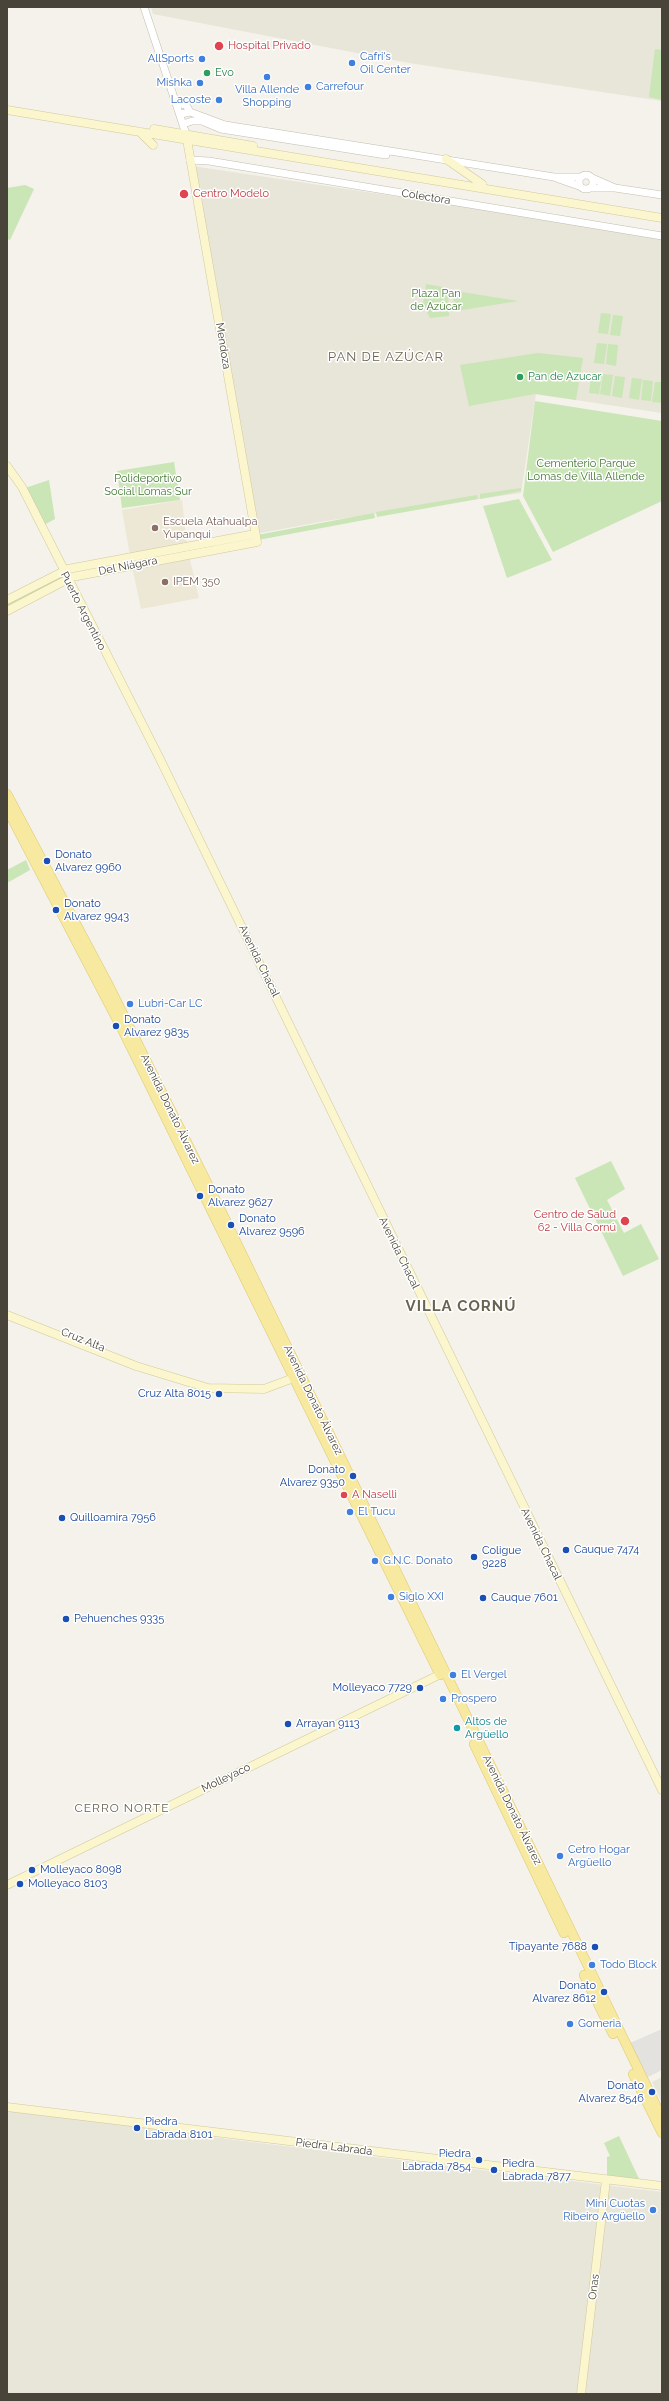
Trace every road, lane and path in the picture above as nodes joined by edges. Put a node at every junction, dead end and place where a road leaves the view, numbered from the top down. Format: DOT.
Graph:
graph roads {
  1 [pos="144,7"];
  2 [pos="177,103"];
  3 [pos="7,106"];
  4 [pos="7,110"];
  5 [pos="190,112"];
  6 [pos="181,114"];
  7 [pos="183,124"];
  8 [pos="140,132"];
  9 [pos="186,137"];
  10 [pos="153,145"];
  11 [pos="446,159"];
  12 [pos="190,160"];
  13 [pos="554,177"];
  14 [pos="581,177"];
  15 [pos="592,178"];
  16 [pos="482,184"];
  17 [pos="579,186"];
  18 [pos="590,188"];
  19 [pos="615,188"];
  20 [pos="662,195"];
  21 [pos="662,213"];
  22 [pos="662,218"];
  23 [pos="662,236"];
  24 [pos="7,466"];
  25 [pos="256,538"];
  26 [pos="63,571"];
  27 [pos="67,579"];
  28 [pos="7,600"];
  29 [pos="7,611"];
  30 [pos="159,758"];
  31 [pos="7,794"];
  32 [pos="7,809"];
  33 [pos="7,1310"];
  34 [pos="7,1315"];
  35 [pos="158,1372"];
  36 [pos="297,1377"];
  37 [pos="443,1673"];
  38 [pos="662,1790"];
  39 [pos="7,1885"];
  40 [pos="606,2012"];
  41 [pos="7,2107"];
  42 [pos="662,2118"];
  43 [pos="662,2132"];
  44 [pos="606,2180"];
  45 [pos="662,2186"];
  46 [pos="581,2394"];
  1 -- 2 [label="street"];
  2 -- 5 [label="street"];
  2 -- 6 [label="street"];
  3 -- 9 [label="main road"];
  4 -- 8 [label="main road"];
  5 -- 6 [label="street"];
  5 -- 11 [label="street"];
  6 -- 7 [label="street"];
  7 -- 9 [label="street"];
  7 -- 11 [label="street"];
  8 -- 9 [label="main road"];
  8 -- 10 [label="main road"];
  9 -- 12 [label="main road, Mendoza"];
  9 -- 16 [label="main road"];
  9 -- 22 [label="main road"];
  11 -- 13 [label="street"];
  11 -- 16 [label="main road"];
  12 -- 23 [label="street, Colectora"];
  12 -- 25 [label="main road, Mendoza"];
  13 -- 14 [label="street"];
  13 -- 17 [label="street"];
  14 -- 15 [label="street"];
  14 -- 17 [label="street"];
  15 -- 18 [label="street"];
  15 -- 19 [label="street"];
  16 -- 21 [label="main road"];
  17 -- 18 [label="street"];
  18 -- 19 [label="street"];
  19 -- 20 [label="street"];
  24 -- 26 [label="main road, Puerto Argentino"];
  25 -- 26 [label="main road, Del Niágara"];
  25 -- 27 [label="main road, Del Niágara"];
  26 -- 27 [label="main road, Puerto Argentino"];
  26 -- 28 [label="main road, Del Niágara"];
  27 -- 29 [label="main road, Del Niágara"];
  27 -- 30 [label="main road, Puerto Argentino"];
  30 -- 38 [label="main road, Avenida Chacal"];
  31 -- 36 [label="main road, Avenida Donato Álvarez"];
  32 -- 36 [label="main road, Avenida Donato Álvarez"];
  33 -- 35 [label="main road, Cruz Alta"];
  34 -- 35 [label="main road, Cruz Alta"];
  35 -- 36 [label="main road, Cruz Alta"];
  36 -- 37 [label="main road, Avenida Donato Álvarez"];
  37 -- 39 [label="main road, Molleyaco"];
  37 -- 40 [label="main road, Avenida Donato Álvarez"];
  40 -- 42 [label="main road, Avenida Donato Álvarez"];
  40 -- 43 [label="main road, Avenida Donato Álvarez"];
  41 -- 44 [label="main road, Piedra Labrada"];
  44 -- 45 [label="main road, Piedra Labrada"];
  44 -- 46 [label="main road, Onas"];
}
